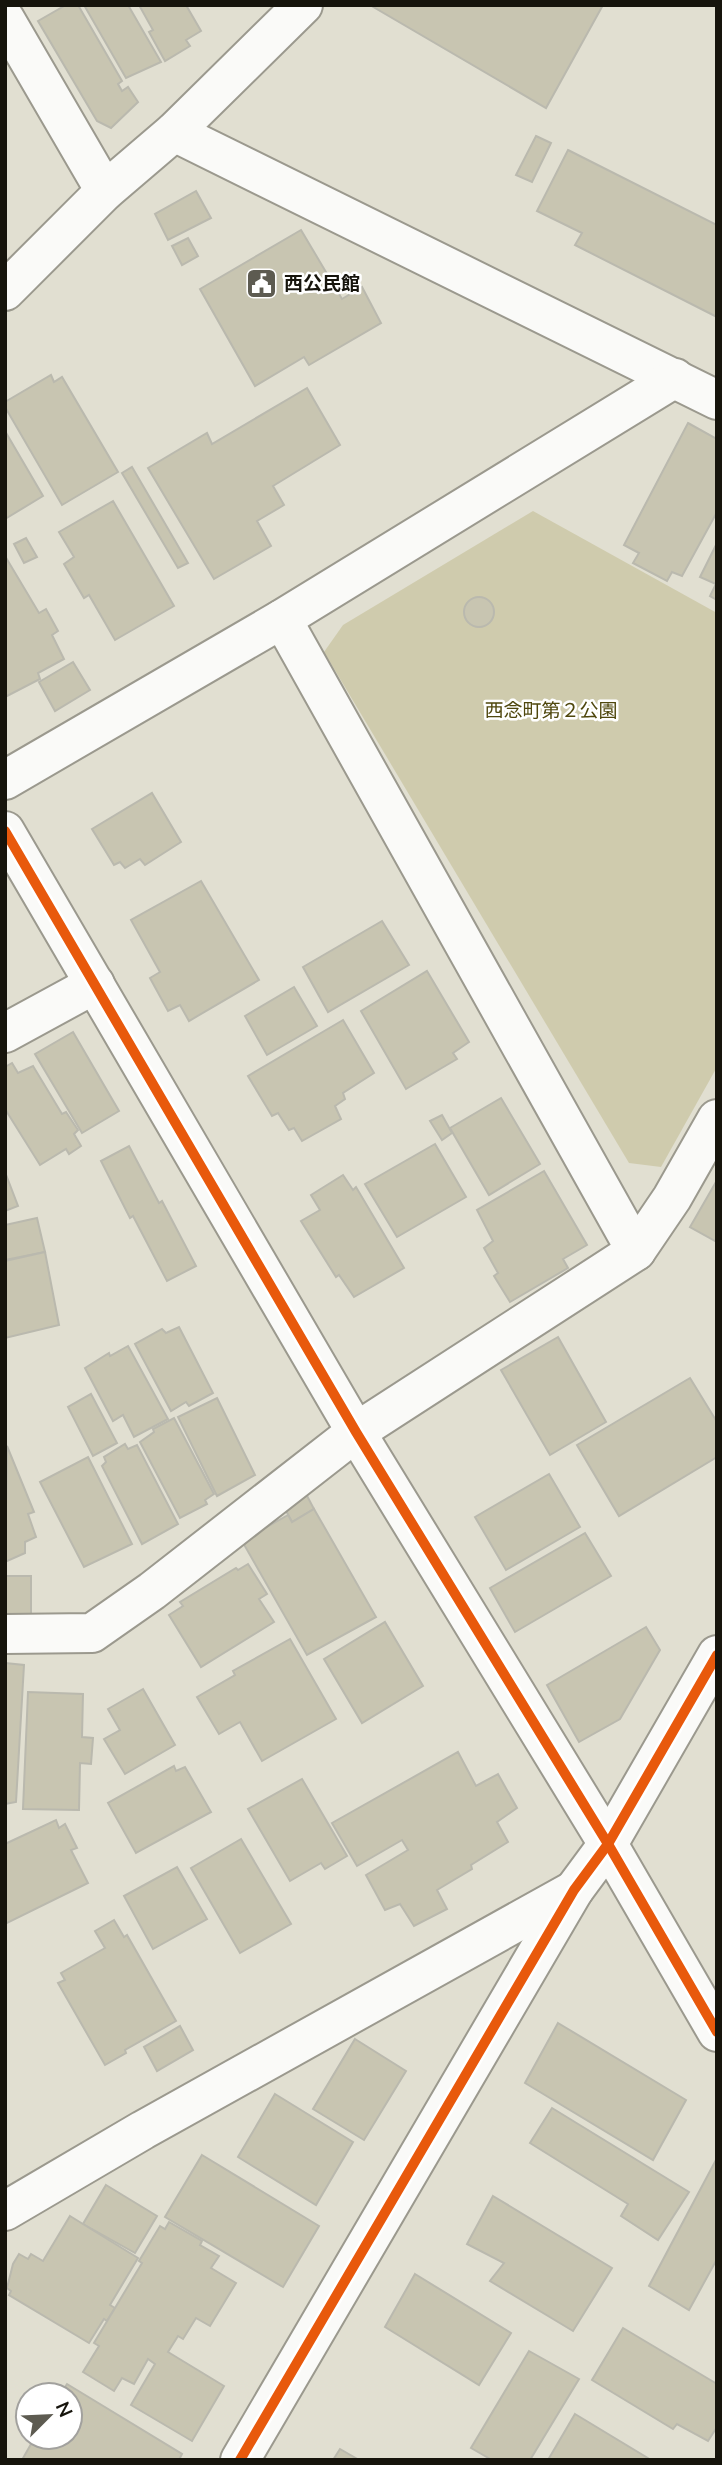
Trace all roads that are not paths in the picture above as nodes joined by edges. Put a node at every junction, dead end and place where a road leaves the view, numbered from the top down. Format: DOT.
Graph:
graph roads {
  1 [pos="303,5"];
  2 [pos="5,19"];
  3 [pos="174,132"];
  4 [pos="105,191"];
  5 [pos="5,291"];
  6 [pos="675,378"];
  7 [pos="717,400"];
  8 [pos="282,619"];
  9 [pos="5,780"];
  10 [pos="5,831"];
  11 [pos="94,984"];
  12 [pos="5,1033"];
  13 [pos="717,1119"];
  14 [pos="636,1251"];
  15 [pos="356,1432"];
  16 [pos="5,1634"];
  17 [pos="717,1655"];
  18 [pos="608,1844"];
  19 [pos="574,1890"];
  20 [pos="717,2032"];
  21 [pos="5,2211"];
  22 [pos="240,2460"];
  1 -- 3 [label="street"];
  2 -- 4 [label="street"];
  3 -- 4 [label="street"];
  3 -- 6 [label="street"];
  4 -- 5 [label="street"];
  6 -- 7 [label="street"];
  6 -- 8 [label="street"];
  8 -- 9 [label="street"];
  8 -- 14 [label="street"];
  10 -- 11 [label="street"];
  11 -- 12 [label="street"];
  11 -- 15 [label="street"];
  13 -- 14 [label="street"];
  14 -- 15 [label="street"];
  15 -- 16 [label="street"];
  15 -- 18 [label="street"];
  17 -- 18 [label="street"];
  18 -- 19 [label="street"];
  18 -- 20 [label="street"];
  19 -- 21 [label="street"];
  19 -- 22 [label="street"];
}
